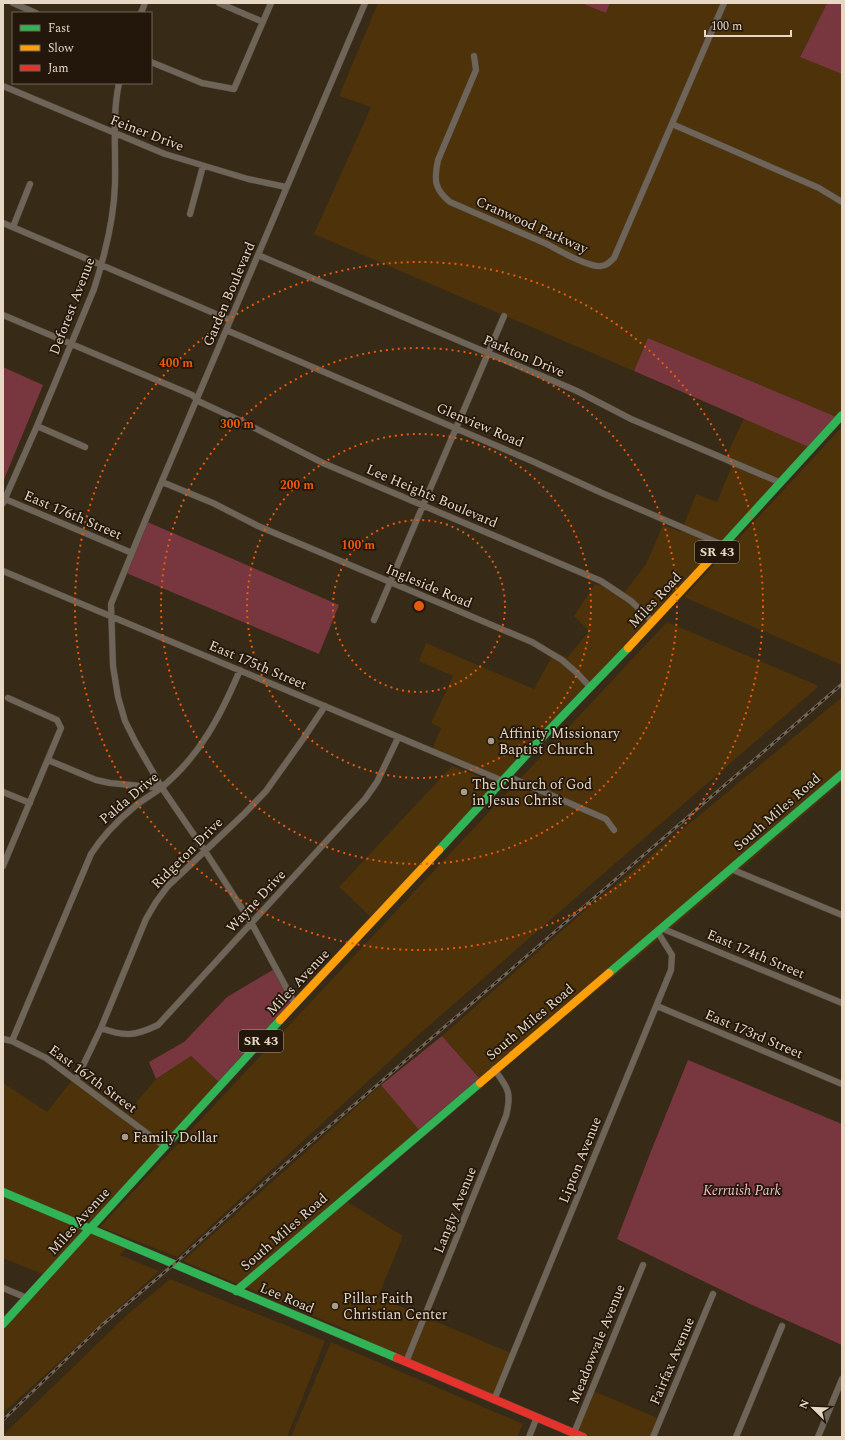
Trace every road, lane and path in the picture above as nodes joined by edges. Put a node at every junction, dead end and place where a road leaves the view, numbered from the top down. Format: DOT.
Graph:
graph roads {
  1 [pos="13,3"];
  2 [pos="219,3"];
  3 [pos="271,3"];
  4 [pos="365,3"];
  5 [pos="724,3"];
  6 [pos="34,12"];
  7 [pos="263,22"];
  8 [pos="474,56"];
  9 [pos="152,62"];
  10 [pos="119,84"];
  11 [pos="3,86"];
  12 [pos="672,124"];
  13 [pos="114,134"];
  14 [pos="203,166"];
  15 [pos="30,184"];
  16 [pos="286,186"];
  17 [pos="842,202"];
  18 [pos="190,214"];
  19 [pos="3,223"];
  20 [pos="13,227"];
  21 [pos="258,255"];
  22 [pos="102,266"];
  23 [pos="3,315"];
  24 [pos="504,316"];
  25 [pos="230,320"];
  26 [pos="226,330"];
  27 [pos="71,343"];
  28 [pos="488,353"];
  29 [pos="196,399"];
  30 [pos="842,415"];
  31 [pos="37,426"];
  32 [pos="457,428"];
  33 [pos="85,447"];
  34 [pos="162,482"];
  35 [pos="779,482"];
  36 [pos="4,501"];
  37 [pos="424,506"];
  38 [pos="723,545"];
  39 [pos="132,553"];
  40 [pos="3,571"];
  41 [pos="390,583"];
  42 [pos="112,617"];
  43 [pos="374,620"];
  44 [pos="653,622"];
  45 [pos="240,670"];
  46 [pos="590,687"];
  47 [pos="8,698"];
  48 [pos="325,706"];
  49 [pos="566,712"];
  50 [pos="398,738"];
  51 [pos="48,760"];
  52 [pos="842,774"];
  53 [pos="505,779"];
  54 [pos="162,788"];
  55 [pos="3,792"];
  56 [pos="30,803"];
  57 [pos="614,830"];
  58 [pos="205,851"];
  59 [pos="3,866"];
  60 [pos="731,869"];
  61 [pos="842,915"];
  62 [pos="252,924"];
  63 [pos="659,929"];
  64 [pos="842,1003"];
  65 [pos="295,1004"];
  66 [pos="657,1006"];
  67 [pos="101,1028"];
  68 [pos="3,1039"];
  69 [pos="12,1041"];
  70 [pos="494,1069"];
  71 [pos="76,1080"];
  72 [pos="842,1084"];
  73 [pos="164,1146"];
  74 [pos="3,1192"];
  75 [pos="89,1229"];
  76 [pos="643,1265"];
  77 [pos="3,1288"];
  78 [pos="236,1291"];
  79 [pos="713,1294"];
  80 [pos="27,1298"];
  81 [pos="3,1324"];
  82 [pos="782,1326"];
  83 [pos="406,1362"];
  84 [pos="842,1379"];
  85 [pos="494,1400"];
  86 [pos="537,1417"];
  87 [pos="574,1433"];
  88 [pos="529,1437"];
  89 [pos="583,1437"];
  90 [pos="652,1437"];
  91 [pos="736,1437"];
  92 [pos="818,1437"];
  1 -- 6 [label="street"];
  2 -- 7 [label="street"];
  3 -- 7 [label="street"];
  4 -- 16 [label="street, Garden Boulevard"];
  5 -- 12 [label="street, Cranwood Parkway"];
  7 -- 9 [label="street"];
  8 -- 12 [label="street, Cranwood Parkway"];
  10 -- 13 [label="street, Deforest Avenue"];
  11 -- 13 [label="street, Feiner Drive"];
  12 -- 17 [label="street"];
  13 -- 14 [label="street, Feiner Drive"];
  13 -- 22 [label="street, Deforest Avenue"];
  14 -- 16 [label="street, Feiner Drive"];
  14 -- 18 [label="street"];
  15 -- 20 [label="street"];
  16 -- 21 [label="street, Garden Boulevard"];
  19 -- 20 [label="street"];
  20 -- 22 [label="street"];
  21 -- 25 [label="street, Garden Boulevard"];
  21 -- 28 [label="street, Parkton Drive"];
  22 -- 25 [label="street"];
  22 -- 27 [label="street, Deforest Avenue"];
  23 -- 27 [label="street, Lee Heights Boulevard"];
  24 -- 28 [label="street"];
  25 -- 26 [label="street, Garden Boulevard"];
  26 -- 29 [label="street, Garden Boulevard"];
  26 -- 32 [label="street, Glenview Road"];
  27 -- 29 [label="street, Lee Heights Boulevard"];
  27 -- 31 [label="street, Deforest Avenue"];
  28 -- 32 [label="street"];
  28 -- 35 [label="street, Parkton Drive"];
  29 -- 34 [label="street, Garden Boulevard"];
  29 -- 37 [label="street, Lee Heights Boulevard"];
  30 -- 35 [label="main road, Miles Road / SR 43"];
  31 -- 33 [label="street"];
  31 -- 36 [label="street, Deforest Avenue"];
  32 -- 37 [label="street"];
  32 -- 38 [label="street, Glenview Road"];
  34 -- 39 [label="street, Garden Boulevard"];
  34 -- 41 [label="street, Ingleside Road"];
  35 -- 38 [label="main road, Miles Road / SR 43"];
  36 -- 39 [label="street, East 176th Street"];
  37 -- 41 [label="street"];
  37 -- 44 [label="street, Lee Heights Boulevard"];
  38 -- 44 [label="main road, Miles Road / SR 43"];
  39 -- 42 [label="street, Garden Boulevard"];
  40 -- 42 [label="street, East 175th Street"];
  41 -- 43 [label="street"];
  41 -- 46 [label="street, Ingleside Road"];
  42 -- 45 [label="street, East 175th Street"];
  42 -- 54 [label="street, Garden Boulevard"];
  44 -- 46 [label="main road, Miles Road / SR 43"];
  45 -- 48 [label="street, East 175th Street"];
  45 -- 54 [label="street, Palda Drive"];
  46 -- 49 [label="main road, Miles Road / SR 43"];
  47 -- 51 [label="street"];
  48 -- 50 [label="street, East 175th Street"];
  48 -- 58 [label="street, Ridgeton Drive"];
  49 -- 53 [label="main road, Miles Avenue / SR 43"];
  50 -- 53 [label="street, East 175th Street"];
  50 -- 62 [label="street, Wayne Drive"];
  51 -- 54 [label="street"];
  51 -- 56 [label="street"];
  52 -- 60 [label="main road, South Miles Road"];
  53 -- 57 [label="street, East 175th Street"];
  53 -- 65 [label="main road, Miles Avenue / SR 43"];
  54 -- 58 [label="street, Garden Boulevard"];
  54 -- 69 [label="street, Palda Drive"];
  55 -- 56 [label="street"];
  56 -- 59 [label="street"];
  58 -- 62 [label="street, Garden Boulevard"];
  58 -- 67 [label="street, Ridgeton Drive"];
  60 -- 61 [label="street"];
  60 -- 63 [label="main road, South Miles Road"];
  62 -- 65 [label="street, Garden Boulevard"];
  62 -- 67 [label="street, Wayne Drive"];
  63 -- 64 [label="street, East 174th Street"];
  63 -- 66 [label="street, Lipton Avenue"];
  63 -- 70 [label="main road, South Miles Road"];
  65 -- 73 [label="main road, Miles Avenue / SR 43"];
  66 -- 72 [label="street, East 173rd Street"];
  66 -- 85 [label="street, Lipton Avenue"];
  67 -- 71 [label="street, Ridgeton Drive"];
  68 -- 69 [label="street, East 167th Street"];
  69 -- 71 [label="street, East 167th Street"];
  70 -- 78 [label="main road, South Miles Road"];
  70 -- 83 [label="street, Langly Avenue"];
  71 -- 73 [label="street, East 167th Street"];
  73 -- 75 [label="main road, Miles Avenue / SR 43"];
  74 -- 75 [label="main road, Lee Road"];
  75 -- 78 [label="main road, Lee Road"];
  75 -- 80 [label="main road, Miles Avenue / SR 43"];
  76 -- 87 [label="street, Meadowvale Avenue"];
  77 -- 80 [label="street"];
  78 -- 83 [label="main road, Lee Road"];
  79 -- 90 [label="street, Fairfax Avenue"];
  80 -- 81 [label="main road, Miles Avenue / SR 43"];
  82 -- 91 [label="street"];
  83 -- 85 [label="main road, Lee Road"];
  84 -- 92 [label="street"];
  85 -- 86 [label="main road, Lee Road"];
  86 -- 87 [label="main road, Lee Road"];
  86 -- 88 [label="street"];
  87 -- 89 [label="main road, Lee Road"];
}
